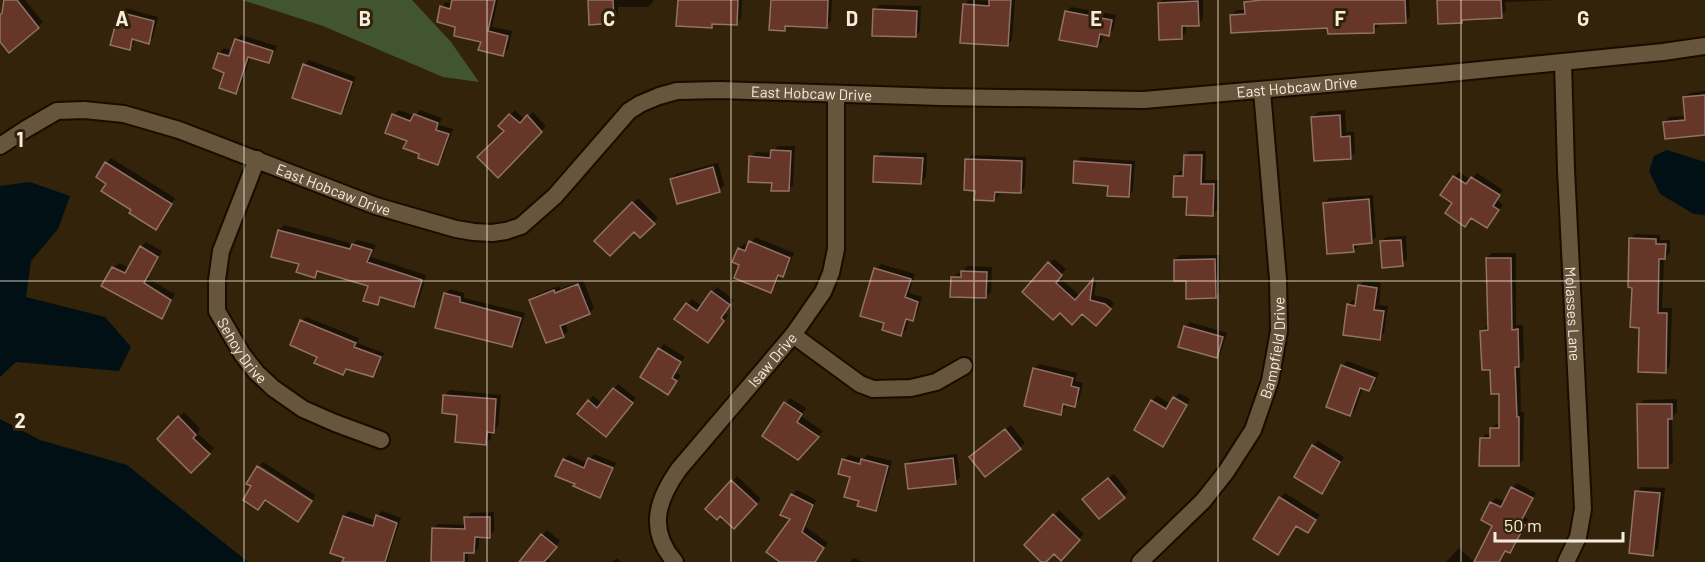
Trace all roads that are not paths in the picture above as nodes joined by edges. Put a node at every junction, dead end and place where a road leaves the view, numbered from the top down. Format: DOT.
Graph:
graph roads {
  1 [pos="1705,46"];
  2 [pos="1563,62"];
  3 [pos="1262,91"];
  4 [pos="836,95"];
  5 [pos="0,146"];
  6 [pos="257,159"];
  7 [pos="793,335"];
  8 [pos="964,366"];
  9 [pos="381,440"];
  10 [pos="675,562"];
  11 [pos="1140,562"];
  12 [pos="1566,562"];
  1 -- 2 [label="street, East Hobcaw Drive"];
  2 -- 3 [label="street, East Hobcaw Drive"];
  2 -- 12 [label="street, Molasses Lane"];
  3 -- 4 [label="street, East Hobcaw Drive"];
  3 -- 11 [label="street, Bampfield Drive"];
  4 -- 6 [label="street, East Hobcaw Drive"];
  4 -- 7 [label="street, Isaw Drive"];
  5 -- 6 [label="street, East Hobcaw Drive"];
  6 -- 9 [label="street, Sehoy Drive"];
  7 -- 8 [label="street"];
  7 -- 10 [label="street, Isaw Drive"];
}
